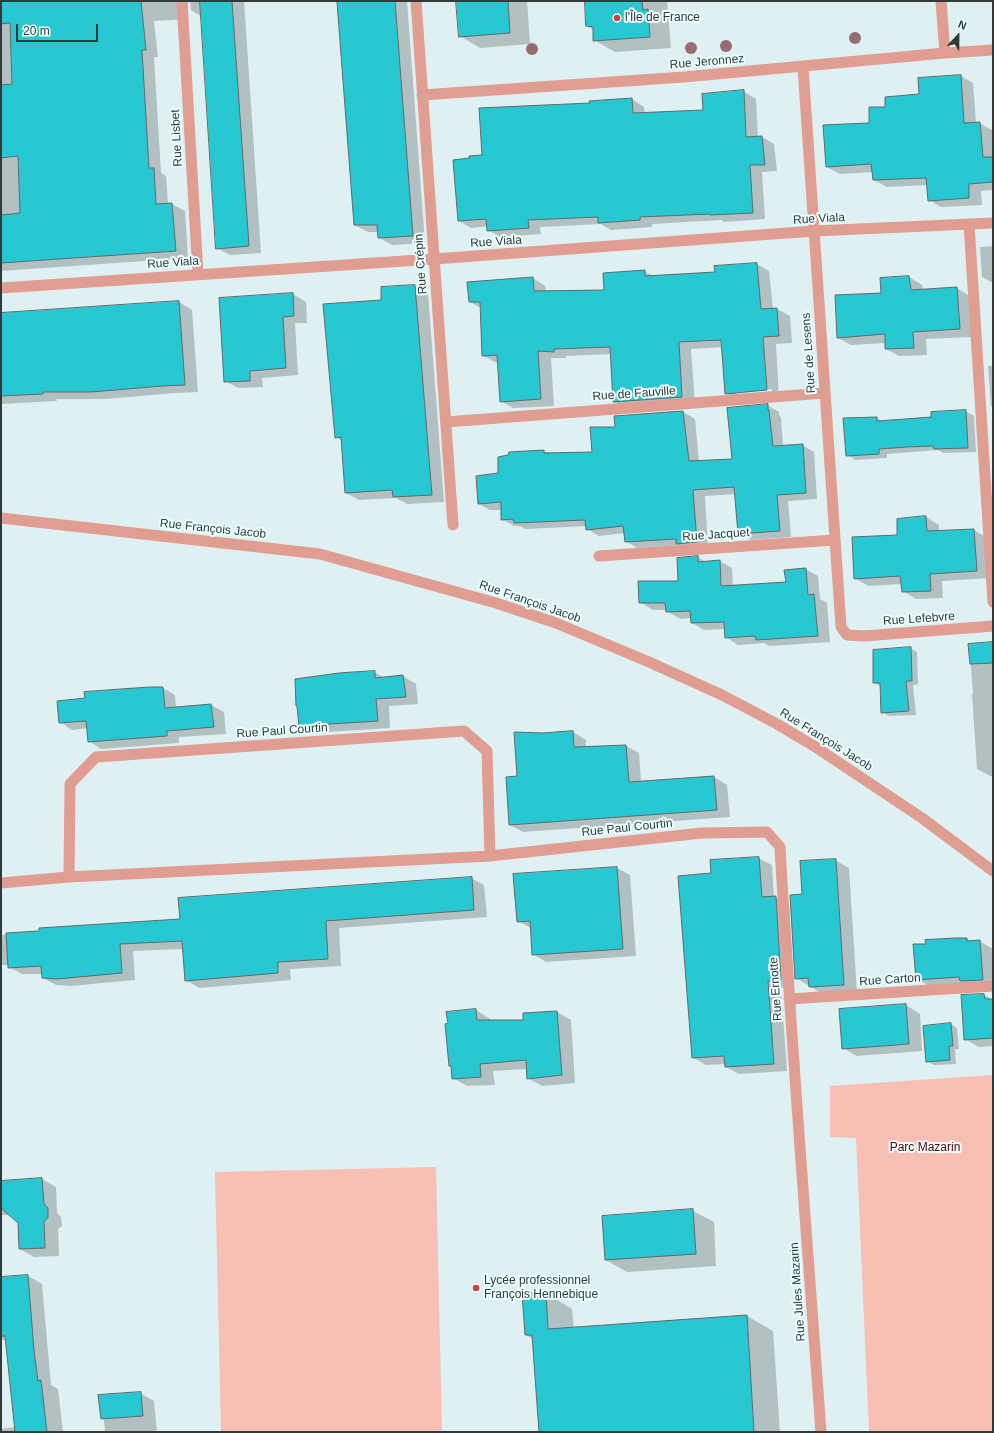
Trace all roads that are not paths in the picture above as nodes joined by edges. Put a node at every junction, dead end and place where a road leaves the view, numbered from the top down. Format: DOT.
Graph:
graph roads {
  1 [pos="182,1"];
  2 [pos="416,1"];
  3 [pos="941,1"];
  4 [pos="993,50"];
  5 [pos="945,54"];
  6 [pos="803,67"];
  7 [pos="422,95"];
  8 [pos="993,223"];
  9 [pos="969,224"];
  10 [pos="814,231"];
  11 [pos="434,260"];
  12 [pos="198,274"];
  13 [pos="1,288"];
  14 [pos="825,393"];
  15 [pos="446,422"];
  16 [pos="1,518"];
  17 [pos="453,525"];
  18 [pos="835,540"];
  19 [pos="599,556"];
  20 [pos="993,602"];
  21 [pos="993,626"];
  22 [pos="847,635"];
  23 [pos="767,832"];
  24 [pos="490,856"];
  25 [pos="993,872"];
  26 [pos="69,877"];
  27 [pos="1,883"];
  28 [pos="993,986"];
  29 [pos="789,999"];
  30 [pos="801,1150"];
  31 [pos="821,1432"];
  1 -- 12 [label="street, Rue Lisbet"];
  2 -- 7 [label="street, Rue Crépin"];
  3 -- 5 [label="street"];
  4 -- 5 [label="street, Rue Jeronnez"];
  5 -- 6 [label="street, Rue Jeronnez"];
  6 -- 7 [label="street, Rue Jeronnez"];
  6 -- 10 [label="street, Rue de Lesens"];
  7 -- 11 [label="street, Rue Crépin"];
  8 -- 9 [label="street, Rue Viala"];
  9 -- 10 [label="street, Rue Viala"];
  9 -- 20 [label="street"];
  10 -- 11 [label="street, Rue Viala"];
  10 -- 14 [label="street, Rue de Lesens"];
  11 -- 12 [label="street, Rue Viala"];
  11 -- 15 [label="street, Rue Crépin"];
  12 -- 13 [label="street, Rue Viala"];
  14 -- 15 [label="street, Rue de Fauville"];
  14 -- 18 [label="street, Rue de Lesens"];
  15 -- 17 [label="street, Rue Crépin"];
  16 -- 25 [label="street, Rue François Jacob"];
  18 -- 19 [label="street, Rue Jacquet"];
  18 -- 22 [label="street, Rue de Lesens"];
  21 -- 22 [label="street, Rue Lefebvre"];
  23 -- 24 [label="street, Rue Paul Courtin"];
  23 -- 29 [label="street, Rue Ernotte"];
  24 -- 26 [label="street, Rue Paul Courtin"];
  24 -- 26 [label="street, Rue Paul Courtin"];
  26 -- 27 [label="street, Rue Paul Courtin"];
  28 -- 29 [label="street, Rue Carton"];
  29 -- 30 [label="street, Rue Ernotte"];
  30 -- 31 [label="street, Rue Jules Mazarin"];
}
